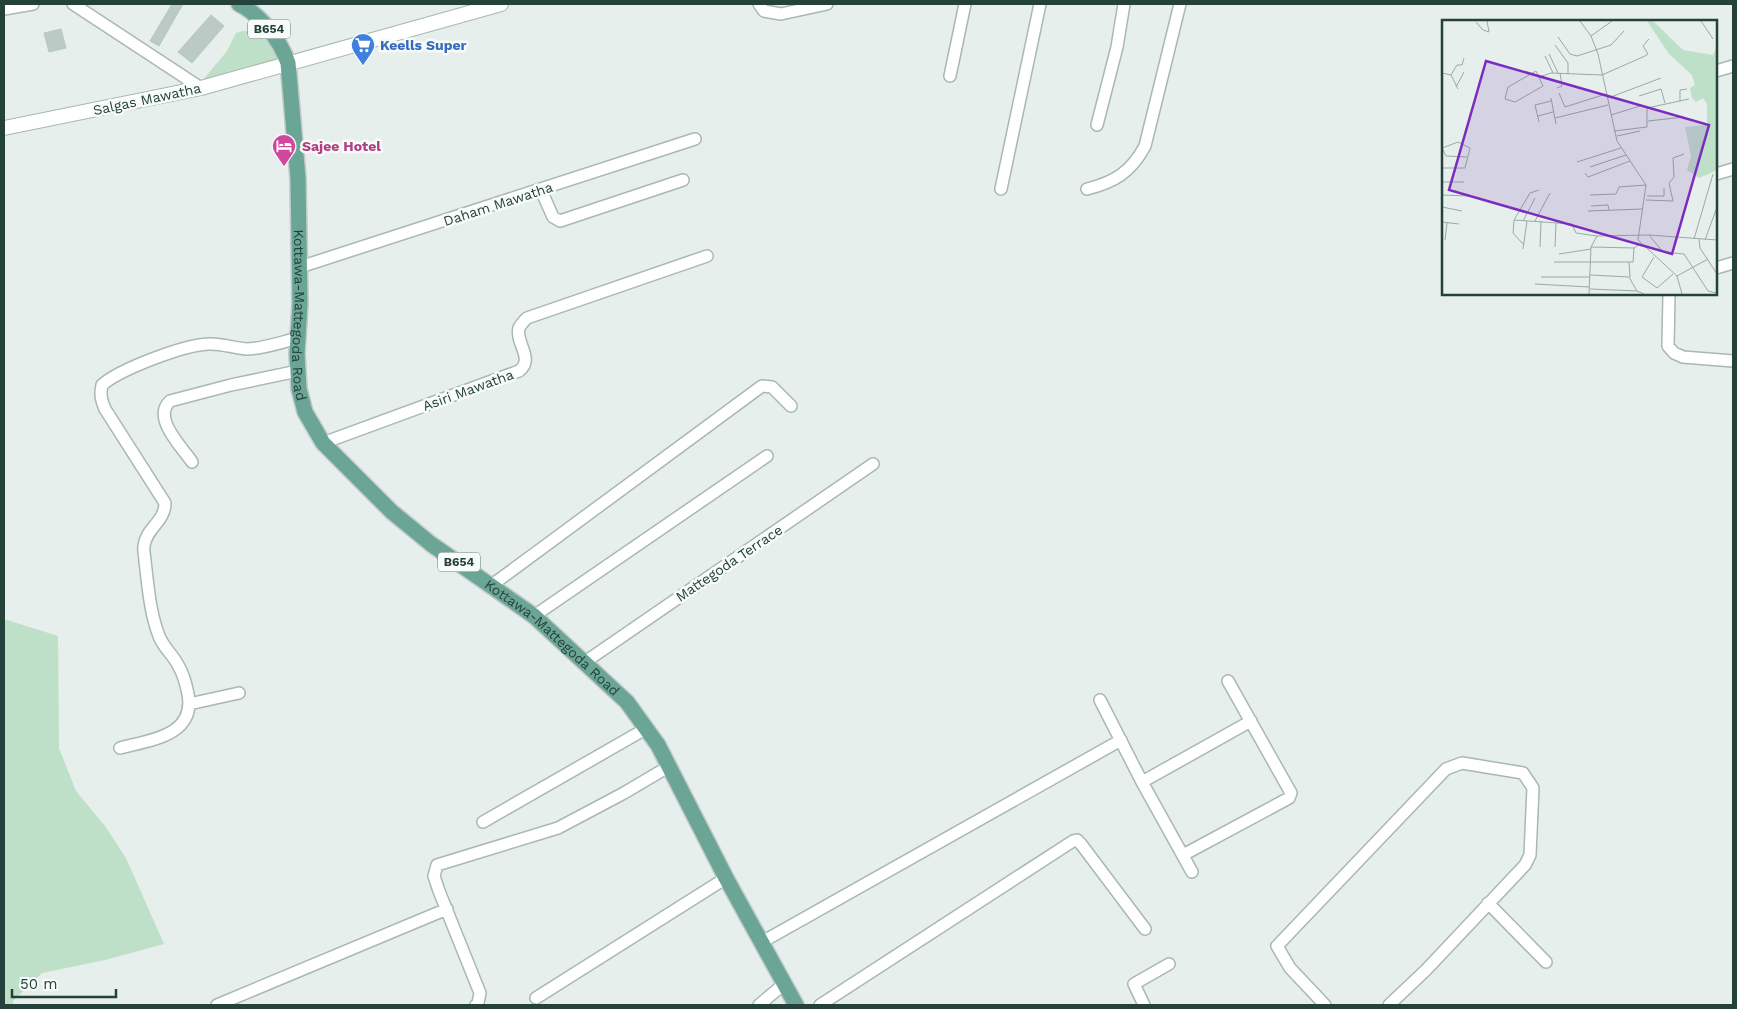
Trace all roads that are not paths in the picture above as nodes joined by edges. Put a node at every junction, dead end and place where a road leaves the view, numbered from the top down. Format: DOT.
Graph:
graph roads {
  1 [pos="33,4"];
  2 [pos="73,4"];
  3 [pos="501,4"];
  4 [pos="759,4"];
  5 [pos="827,4"];
  6 [pos="965,4"];
  7 [pos="1040,4"];
  8 [pos="1124,4"];
  9 [pos="1180,4"];
  10 [pos="246,5"];
  11 [pos="4,9"];
  12 [pos="288,63"];
  13 [pos="1733,66"];
  14 [pos="1717,71"];
  15 [pos="950,76"];
  16 [pos="201,88"];
  17 [pos="1097,125"];
  18 [pos="4,128"];
  19 [pos="695,139"];
  20 [pos="1733,169"];
  21 [pos="1717,174"];
  22 [pos="683,180"];
  23 [pos="1001,189"];
  24 [pos="1087,189"];
  25 [pos="542,190"];
  26 [pos="707,256"];
  27 [pos="1733,263"];
  28 [pos="300,267"];
  29 [pos="1717,268"];
  30 [pos="1669,295"];
  31 [pos="298,338"];
  32 [pos="1733,361"];
  33 [pos="298,370"];
  34 [pos="791,406"];
  35 [pos="323,443"];
  36 [pos="767,456"];
  37 [pos="192,462"];
  38 [pos="873,464"];
  39 [pos="492,585"];
  40 [pos="534,616"];
  41 [pos="585,662"];
  42 [pos="1228,681"];
  43 [pos="239,693"];
  44 [pos="1100,700"];
  45 [pos="189,704"];
  46 [pos="1251,720"];
  47 [pos="647,728"];
  48 [pos="1121,740"];
  49 [pos="120,748"];
  50 [pos="668,767"];
  51 [pos="1142,782"];
  52 [pos="483,822"];
  53 [pos="1183,855"];
  54 [pos="1192,872"];
  55 [pos="726,878"];
  56 [pos="1488,904"];
  57 [pos="447,908"];
  58 [pos="1145,929"];
  59 [pos="762,942"];
  60 [pos="1546,962"];
  61 [pos="1169,964"];
  62 [pos="784,984"];
  63 [pos="536,998"];
  64 [pos="217,1005"];
  65 [pos="476,1005"];
  66 [pos="759,1005"];
  67 [pos="796,1005"];
  68 [pos="820,1005"];
  69 [pos="1144,1005"];
  70 [pos="1324,1005"];
  71 [pos="1389,1005"];
  1 -- 11 [label="street"];
  2 -- 16 [label="street"];
  3 -- 12 [label="street, Salgas Mawatha"];
  4 -- 5 [label="street"];
  6 -- 15 [label="street"];
  7 -- 23 [label="street"];
  8 -- 17 [label="street"];
  9 -- 24 [label="street"];
  10 -- 12 [label="main road, B654"];
  12 -- 16 [label="street, Salgas Mawatha"];
  12 -- 28 [label="main road, Kottawa-Mattegoda Road / B654"];
  13 -- 14 [label="street"];
  16 -- 18 [label="street, Salgas Mawatha"];
  19 -- 25 [label="street, Daham Mawatha"];
  20 -- 21 [label="street"];
  22 -- 25 [label="street"];
  25 -- 28 [label="street, Daham Mawatha"];
  26 -- 35 [label="street, Asiri Mawatha"];
  27 -- 29 [label="street"];
  28 -- 31 [label="main road, Kottawa-Mattegoda Road / B654"];
  30 -- 32 [label="street"];
  31 -- 33 [label="main road, Kottawa-Mattegoda Road / B654"];
  31 -- 45 [label="street"];
  33 -- 35 [label="main road, Kottawa-Mattegoda Road / B654"];
  33 -- 37 [label="street"];
  34 -- 39 [label="street"];
  35 -- 39 [label="main road, Kottawa-Mattegoda Road / B654"];
  36 -- 40 [label="street"];
  38 -- 41 [label="street, Mattegoda Terrace"];
  39 -- 40 [label="main road, Kottawa-Mattegoda Road / B654"];
  40 -- 41 [label="main road, Kottawa-Mattegoda Road / B654"];
  41 -- 47 [label="main road, Kottawa-Mattegoda Road / B654"];
  42 -- 46 [label="street"];
  43 -- 45 [label="street"];
  44 -- 48 [label="street"];
  45 -- 49 [label="street"];
  46 -- 51 [label="street"];
  46 -- 53 [label="street"];
  47 -- 50 [label="main road, Kottawa-Mattegoda Road / B654"];
  47 -- 52 [label="street"];
  48 -- 51 [label="street"];
  48 -- 59 [label="street"];
  50 -- 55 [label="main road, Kottawa-Mattegoda Road / B654"];
  50 -- 57 [label="street"];
  51 -- 53 [label="street"];
  53 -- 54 [label="street"];
  55 -- 59 [label="main road, Kottawa-Mattegoda Road / B654"];
  55 -- 63 [label="street"];
  56 -- 60 [label="street"];
  56 -- 70 [label="street"];
  56 -- 71 [label="street"];
  57 -- 64 [label="street"];
  57 -- 65 [label="street"];
  58 -- 68 [label="street"];
  59 -- 62 [label="main road, Kottawa-Mattegoda Road / B654"];
  61 -- 69 [label="street"];
  62 -- 66 [label="street"];
  62 -- 67 [label="main road, Kottawa-Mattegoda Road / B654"];
}
